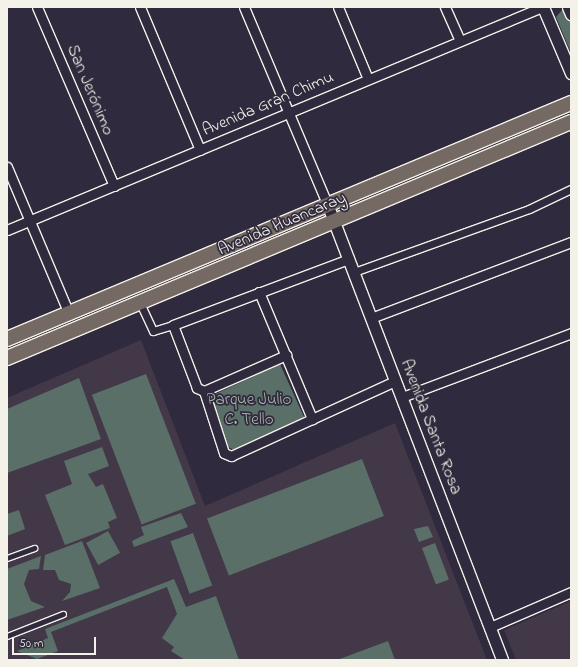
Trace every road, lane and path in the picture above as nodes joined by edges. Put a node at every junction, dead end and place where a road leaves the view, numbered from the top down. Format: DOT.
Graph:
graph roads {
  1 [pos="37,7"];
  2 [pos="140,7"];
  3 [pos="244,7"];
  4 [pos="338,7"];
  5 [pos="445,7"];
  6 [pos="543,7"];
  7 [pos="568,7"];
  8 [pos="571,14"];
  9 [pos="460,41"];
  10 [pos="571,73"];
  11 [pos="368,80"];
  12 [pos="571,103"];
  13 [pos="289,113"];
  14 [pos="571,122"];
  15 [pos="200,150"];
  16 [pos="7,167"];
  17 [pos="114,186"];
  18 [pos="571,189"];
  19 [pos="328,206"];
  20 [pos="30,221"];
  21 [pos="335,222"];
  22 [pos="7,230"];
  23 [pos="571,242"];
  24 [pos="349,259"];
  25 [pos="354,272"];
  26 [pos="260,292"];
  27 [pos="140,303"];
  28 [pos="69,314"];
  29 [pos="371,318"];
  30 [pos="173,325"];
  31 [pos="571,333"];
  32 [pos="7,339"];
  33 [pos="286,355"];
  34 [pos="7,358"];
  35 [pos="395,381"];
  36 [pos="204,391"];
  37 [pos="402,397"];
  38 [pos="312,419"];
  39 [pos="34,548"];
  40 [pos="7,558"];
  41 [pos="571,592"];
  42 [pos="63,614"];
  43 [pos="490,627"];
  44 [pos="7,636"];
  45 [pos="502,660"];
  1 -- 17 [label="street, San Jerónimo"];
  2 -- 15 [label="street"];
  3 -- 13 [label="street"];
  4 -- 11 [label="street"];
  5 -- 9 [label="street"];
  6 -- 9 [label="street, Avenida Gran Chimu"];
  6 -- 10 [label="street"];
  7 -- 8 [label="street"];
  9 -- 11 [label="street, Avenida Gran Chimu"];
  11 -- 13 [label="street, Avenida Gran Chimu"];
  12 -- 19 [label="main road, Avenida Huancaray"];
  13 -- 15 [label="street, Avenida Gran Chimu"];
  13 -- 19 [label="street"];
  14 -- 21 [label="main road, Avenida Huancaray"];
  15 -- 17 [label="street, Avenida Gran Chimu"];
  16 -- 20 [label="street"];
  17 -- 20 [label="street, Avenida Gran Chimu"];
  18 -- 25 [label="street"];
  19 -- 21 [label="street, Avenida Santa Rosa"];
  19 -- 28 [label="main road, Avenida Huancaray"];
  20 -- 22 [label="street, Avenida Gran Chimu"];
  20 -- 28 [label="street"];
  21 -- 24 [label="street, Avenida Santa Rosa"];
  21 -- 27 [label="main road, Avenida Huancaray"];
  23 -- 29 [label="street"];
  24 -- 25 [label="street, Avenida Santa Rosa"];
  24 -- 26 [label="street"];
  25 -- 29 [label="street, Avenida Santa Rosa"];
  26 -- 30 [label="street"];
  26 -- 33 [label="street"];
  27 -- 30 [label="street"];
  27 -- 34 [label="main road, Avenida Huancaray"];
  28 -- 32 [label="main road, Avenida Huancaray"];
  29 -- 35 [label="street, Avenida Santa Rosa"];
  30 -- 36 [label="street"];
  31 -- 37 [label="street"];
  33 -- 36 [label="street"];
  33 -- 38 [label="street"];
  35 -- 37 [label="street, Avenida Santa Rosa"];
  35 -- 38 [label="street"];
  36 -- 38 [label="street"];
  37 -- 43 [label="street, Avenida Santa Rosa"];
  39 -- 40 [label="lane"];
  41 -- 43 [label="street"];
  42 -- 44 [label="lane"];
  43 -- 45 [label="street, Avenida Santa Rosa"];
}
